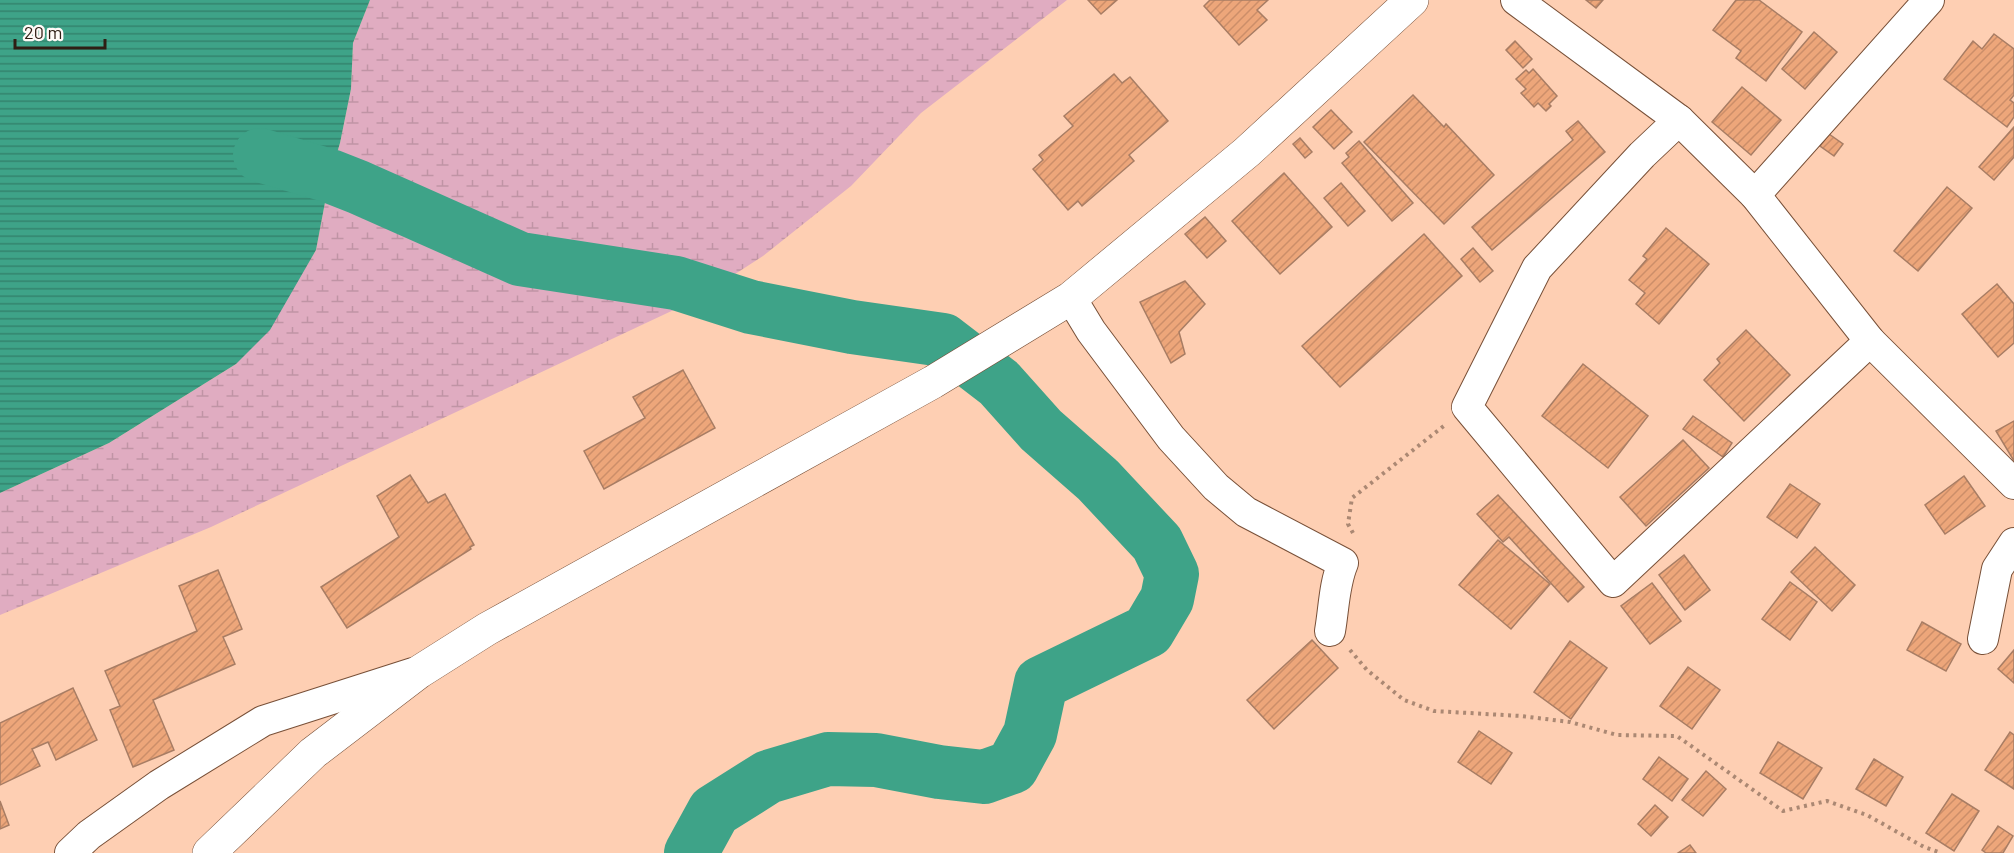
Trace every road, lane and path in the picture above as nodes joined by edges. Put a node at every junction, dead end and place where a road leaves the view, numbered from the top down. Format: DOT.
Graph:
graph roads {
  1 [pos="1412,0"];
  2 [pos="1516,0"];
  3 [pos="1929,0"];
  4 [pos="1679,120"];
  5 [pos="1755,195"];
  6 [pos="1062,304"];
  7 [pos="1870,341"];
  8 [pos="1467,407"];
  9 [pos="2014,484"];
  10 [pos="2014,543"];
  11 [pos="1343,563"];
  12 [pos="1330,631"];
  13 [pos="1983,639"];
  14 [pos="418,672"];
  15 [pos="70,853"];
  16 [pos="209,853"];
  17 [pos="1941,853"];
  1 -- 6 [label="main road"];
  2 -- 4 [label="street"];
  3 -- 5 [label="street"];
  4 -- 5 [label="street"];
  4 -- 8 [label="street"];
  5 -- 7 [label="street"];
  6 -- 11 [label="street"];
  6 -- 14 [label="main road"];
  7 -- 8 [label="street"];
  7 -- 9 [label="street"];
  8 -- 11 [label="path"];
  10 -- 13 [label="street"];
  11 -- 12 [label="street"];
  12 -- 17 [label="path"];
  14 -- 15 [label="street"];
  14 -- 16 [label="main road"];
}
